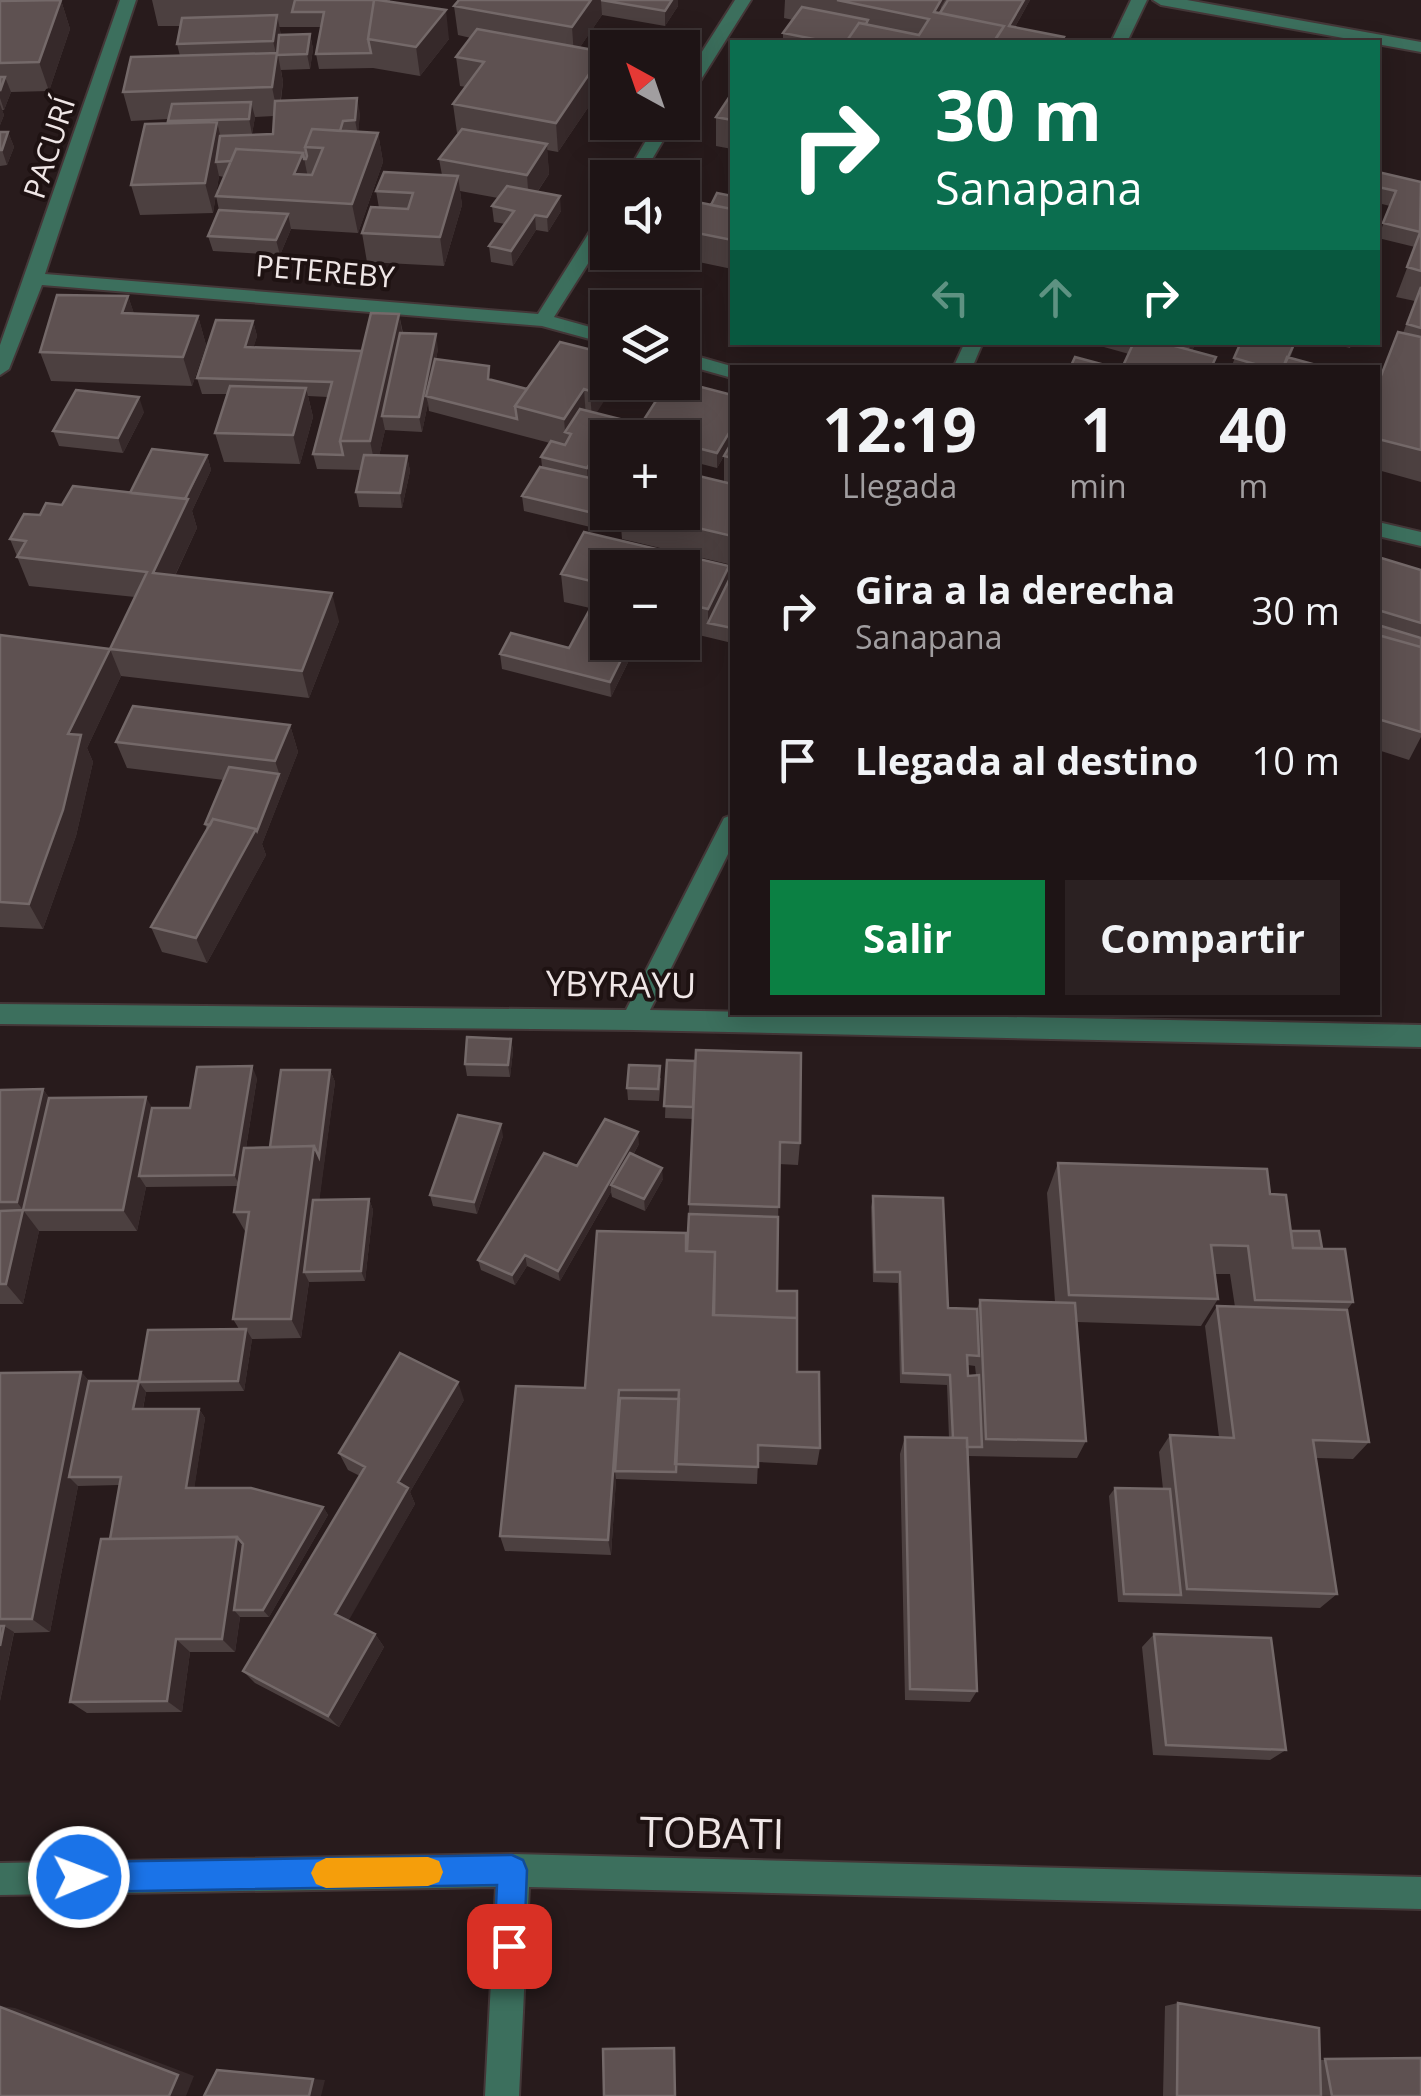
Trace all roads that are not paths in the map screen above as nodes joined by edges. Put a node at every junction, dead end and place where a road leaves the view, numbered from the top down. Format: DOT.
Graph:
graph roads {
  1 [pos="128,0"];
  2 [pos="743,0"];
  3 [pos="1139,0"];
  4 [pos="1160,0"];
  5 [pos="1119,40"];
  6 [pos="1421,46"];
  7 [pos="700,68"];
  8 [pos="590,246"];
  9 [pos="35,279"];
  10 [pos="543,320"];
  11 [pos="590,333"];
  12 [pos="700,363"];
  13 [pos="0,369"];
  14 [pos="730,371"];
  15 [pos="1380,529"];
  16 [pos="1421,539"];
  17 [pos="730,828"];
  18 [pos="0,1014"];
  19 [pos="634,1020"];
  20 [pos="1421,1036"];
  21 [pos="512,1870"];
  22 [pos="0,1879"];
  23 [pos="1421,1893"];
  24 [pos="502,2096"];
  1 -- 9 [label="street, PACURÍ"];
  2 -- 7 [label="street"];
  3 -- 5 [label="street"];
  4 -- 6 [label="street"];
  8 -- 10 [label="street"];
  9 -- 10 [label="street, PETEREBY"];
  9 -- 13 [label="street, PACURÍ"];
  10 -- 11 [label="street, PETEREBY"];
  12 -- 14 [label="street"];
  15 -- 16 [label="street"];
  17 -- 19 [label="street"];
  18 -- 19 [label="street, YBYRAYU"];
  19 -- 20 [label="street, YBYRAYU"];
  21 -- 22 [label="street, TOBATI"];
  21 -- 23 [label="street, TOBATI"];
  21 -- 24 [label="street"];
}
